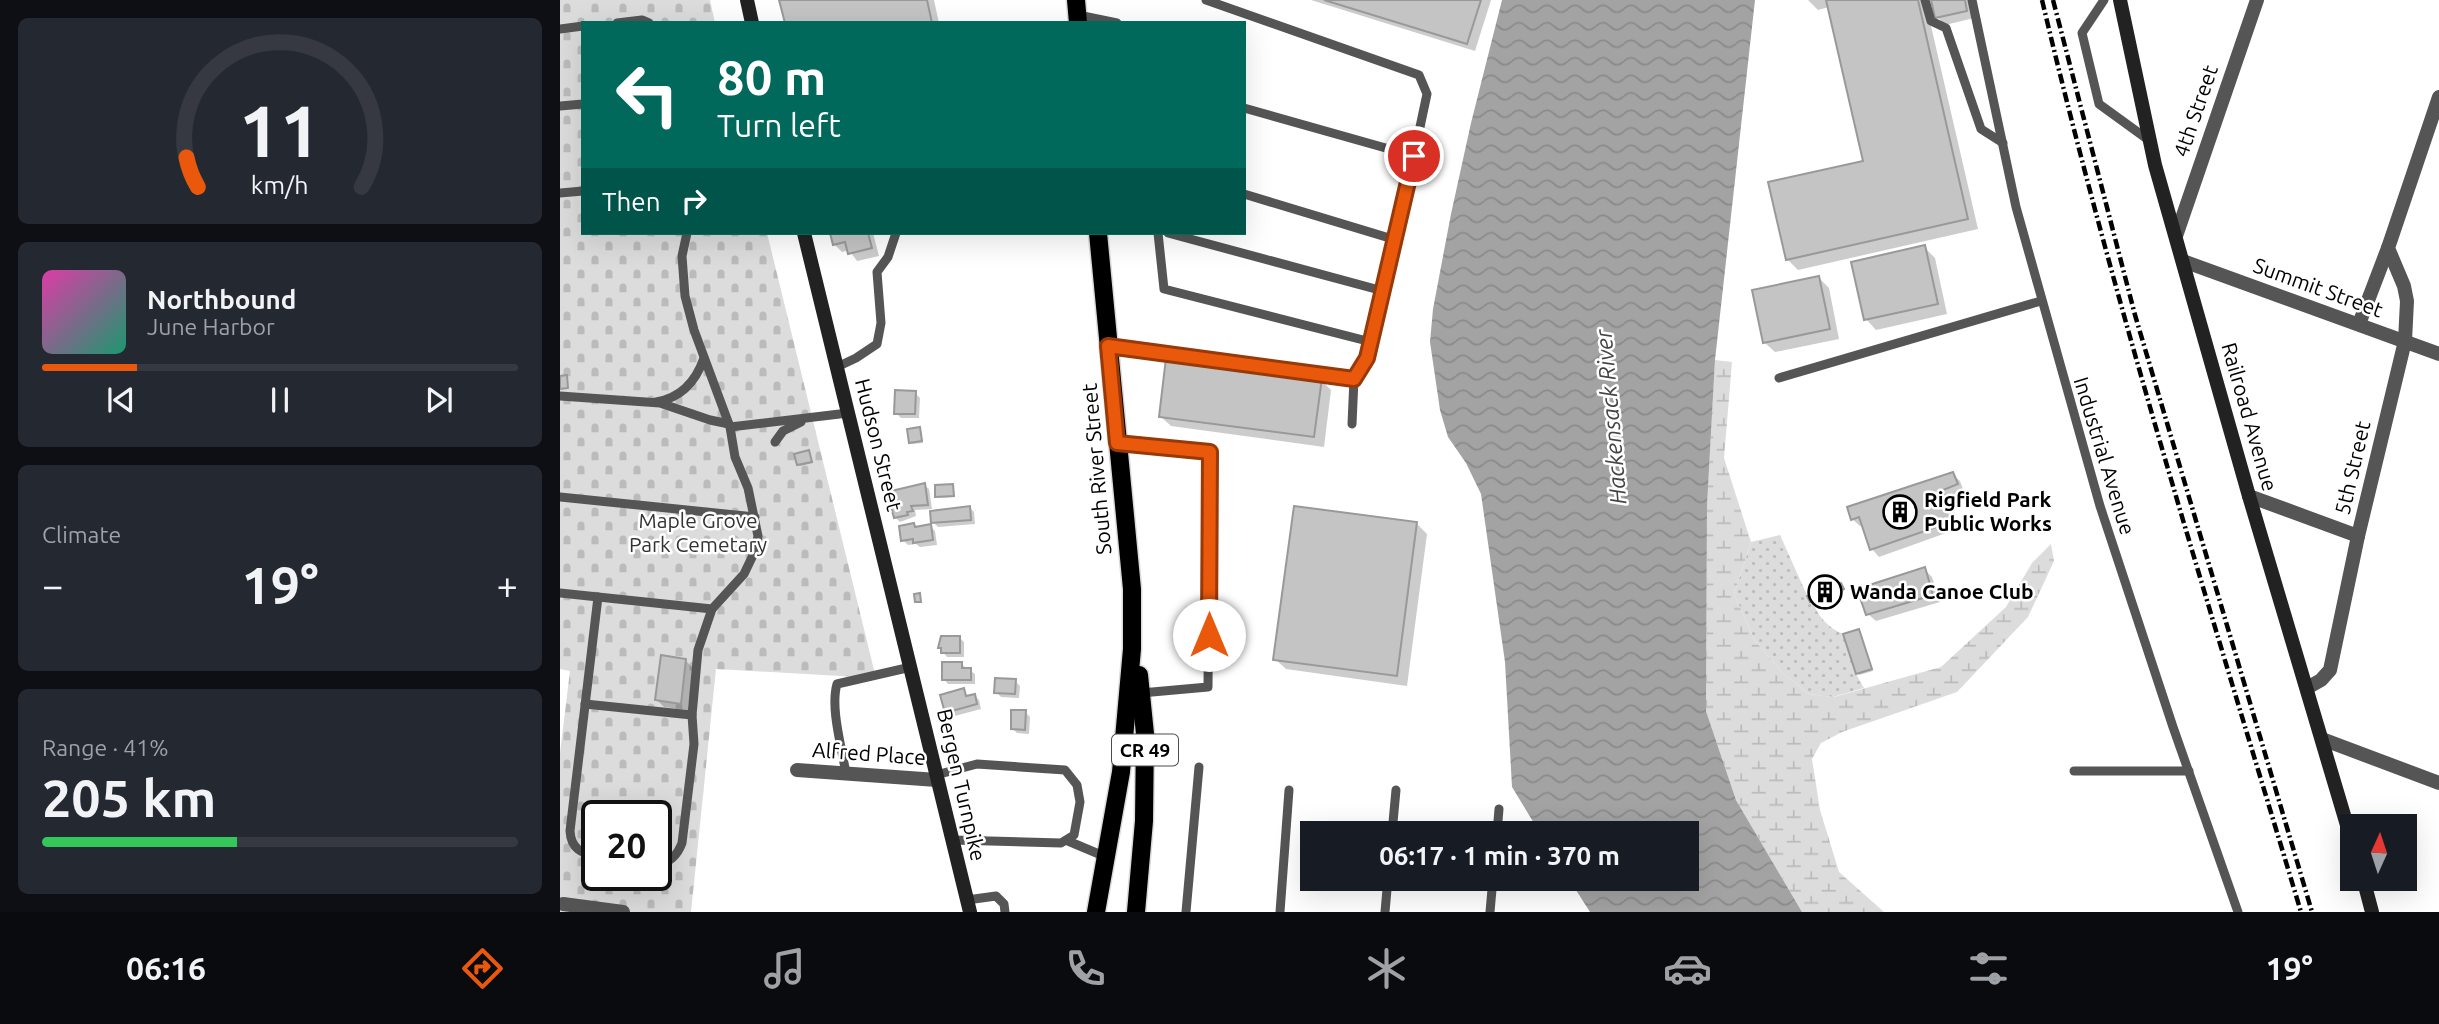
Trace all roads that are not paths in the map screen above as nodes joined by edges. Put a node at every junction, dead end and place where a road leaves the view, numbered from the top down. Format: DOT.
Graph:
graph roads {
  1 [pos="747,0"];
  2 [pos="1206,0"];
  3 [pos="1925,0"];
  4 [pos="1972,0"];
  5 [pos="2104,0"];
  6 [pos="2120,0"];
  7 [pos="2257,0"];
  8 [pos="1239,12"];
  9 [pos="1078,13"];
  10 [pos="752,21"];
  11 [pos="1109,21"];
  12 [pos="1235,21"];
  13 [pos="581,26"];
  14 [pos="560,29"];
  15 [pos="2439,97"];
  16 [pos="581,104"];
  17 [pos="560,106"];
  18 [pos="1246,109"];
  19 [pos="2150,142"];
  20 [pos="2003,143"];
  21 [pos="1414,156"];
  22 [pos="581,191"];
  23 [pos="560,193"];
  24 [pos="1246,195"];
  25 [pos="687,235"];
  26 [pos="804,235"];
  27 [pos="895,235"];
  28 [pos="1098,235"];
  29 [pos="1158,235"];
  30 [pos="1175,235"];
  31 [pos="2176,236"];
  32 [pos="1396,240"];
  33 [pos="2388,248"];
  34 [pos="2183,261"];
  35 [pos="1383,291"];
  36 [pos="2042,301"];
  37 [pos="2359,324"];
  38 [pos="2405,341"];
  39 [pos="1371,342"];
  40 [pos="1108,346"];
  41 [pos="2439,354"];
  42 [pos="704,358"];
  43 [pos="837,367"];
  44 [pos="1779,378"];
  45 [pos="1354,379"];
  46 [pos="560,396"];
  47 [pos="651,402"];
  48 [pos="848,413"];
  49 [pos="809,418"];
  50 [pos="1352,424"];
  51 [pos="729,425"];
  52 [pos="775,442"];
  53 [pos="1117,443"];
  54 [pos="2249,496"];
  55 [pos="560,497"];
  56 [pos="755,517"];
  57 [pos="2358,537"];
  58 [pos="560,593"];
  59 [pos="598,597"];
  60 [pos="712,609"];
  61 [pos="911,667"];
  62 [pos="2307,688"];
  63 [pos="1135,698"];
  64 [pos="585,704"];
  65 [pos="692,715"];
  66 [pos="2322,738"];
  67 [pos="1199,766"];
  68 [pos="797,770"];
  69 [pos="2074,771"];
  70 [pos="2189,771"];
  71 [pos="846,774"];
  72 [pos="936,778"];
  73 [pos="2439,783"];
  74 [pos="1290,790"];
  75 [pos="1396,790"];
  76 [pos="1499,809"];
  77 [pos="2344,814"];
  78 [pos="1393,821"];
  79 [pos="1498,821"];
  80 [pos="952,840"];
  81 [pos="1068,841"];
  82 [pos="581,852"];
  83 [pos="1106,857"];
  84 [pos="672,858"];
  85 [pos="1387,891"];
  86 [pos="1492,891"];
  87 [pos="2366,891"];
  88 [pos="563,904"];
  89 [pos="968,906"];
  90 [pos="623,912"];
  91 [pos="1005,912"];
  92 [pos="1096,912"];
  93 [pos="1136,912"];
  94 [pos="1186,912"];
  95 [pos="1280,912"];
  96 [pos="1385,912"];
  97 [pos="1490,912"];
  98 [pos="2238,912"];
  99 [pos="2372,912"];
  1 -- 10 [label="main road"];
  2 -- 8 [label="lane"];
  3 -- 20 [label="lane"];
  4 -- 20 [label="lane, Industrial Avenue"];
  5 -- 19 [label="lane"];
  6 -- 19 [label="main road, Railroad Avenue"];
  7 -- 31 [label="street, 4th Street"];
  8 -- 12 [label="lane"];
  8 -- 21 [label="lane"];
  9 -- 11 [label="lane"];
  13 -- 14 [label="lane"];
  15 -- 33 [label="street"];
  16 -- 17 [label="lane"];
  18 -- 21 [label="lane"];
  19 -- 31 [label="main road, Railroad Avenue"];
  20 -- 36 [label="lane, Industrial Avenue"];
  21 -- 32 [label="lane"];
  22 -- 23 [label="lane"];
  24 -- 32 [label="lane"];
  25 -- 42 [label="lane"];
  26 -- 43 [label="main road, Hudson Street"];
  27 -- 43 [label="lane"];
  28 -- 40 [label="main road, South River Street / CR 49"];
  29 -- 39 [label="lane"];
  30 -- 35 [label="lane"];
  31 -- 34 [label="main road, Railroad Avenue"];
  32 -- 35 [label="lane"];
  33 -- 37 [label="street"];
  33 -- 38 [label="street, 5th Street"];
  34 -- 37 [label="street, Summit Street"];
  34 -- 54 [label="main road, Railroad Avenue"];
  35 -- 39 [label="lane"];
  36 -- 44 [label="lane"];
  36 -- 70 [label="lane, Industrial Avenue"];
  37 -- 38 [label="street, Summit Street"];
  38 -- 41 [label="street, Summit Street"];
  38 -- 57 [label="street, 5th Street"];
  39 -- 45 [label="lane"];
  40 -- 45 [label="lane"];
  40 -- 53 [label="main road, South River Street / CR 49"];
  42 -- 47 [label="lane"];
  42 -- 51 [label="lane"];
  43 -- 48 [label="main road, Hudson Street"];
  45 -- 50 [label="lane"];
  46 -- 47 [label="lane"];
  47 -- 51 [label="lane"];
  48 -- 49 [label="lane"];
  48 -- 61 [label="main road, Hudson Street"];
  49 -- 51 [label="lane"];
  49 -- 52 [label="lane"];
  51 -- 56 [label="lane"];
  53 -- 63 [label="main road, South River Street / CR 49"];
  53 -- 63 [label="lane"];
  54 -- 57 [label="street"];
  54 -- 62 [label="main road, Railroad Avenue"];
  55 -- 56 [label="lane"];
  56 -- 60 [label="lane"];
  57 -- 62 [label="street, 5th Street"];
  58 -- 59 [label="lane"];
  59 -- 60 [label="lane"];
  59 -- 64 [label="lane"];
  60 -- 65 [label="lane"];
  61 -- 71 [label="lane"];
  61 -- 72 [label="main road, Bergen Turnpike"];
  62 -- 66 [label="main road, Railroad Avenue"];
  63 -- 83 [label="main road, CR 49"];
  63 -- 93 [label="main road, CR 49"];
  64 -- 65 [label="lane"];
  64 -- 82 [label="lane"];
  65 -- 84 [label="lane"];
  66 -- 73 [label="street"];
  66 -- 77 [label="main road, Railroad Avenue"];
  67 -- 94 [label="lane"];
  68 -- 71 [label="street, Alfred Place"];
  69 -- 70 [label="lane"];
  70 -- 98 [label="lane, Industrial Avenue"];
  71 -- 72 [label="street, Alfred Place"];
  72 -- 80 [label="main road, Bergen Turnpike"];
  72 -- 81 [label="lane"];
  74 -- 95 [label="lane"];
  75 -- 78 [label="lane"];
  76 -- 79 [label="lane"];
  80 -- 81 [label="lane"];
  80 -- 89 [label="main road, Bergen Turnpike"];
  81 -- 83 [label="lane"];
  83 -- 92 [label="main road, CR 49"];
  85 -- 96 [label="lane"];
  86 -- 97 [label="lane"];
  87 -- 99 [label="main road"];
  88 -- 90 [label="street"];
  89 -- 91 [label="lane"];
}
